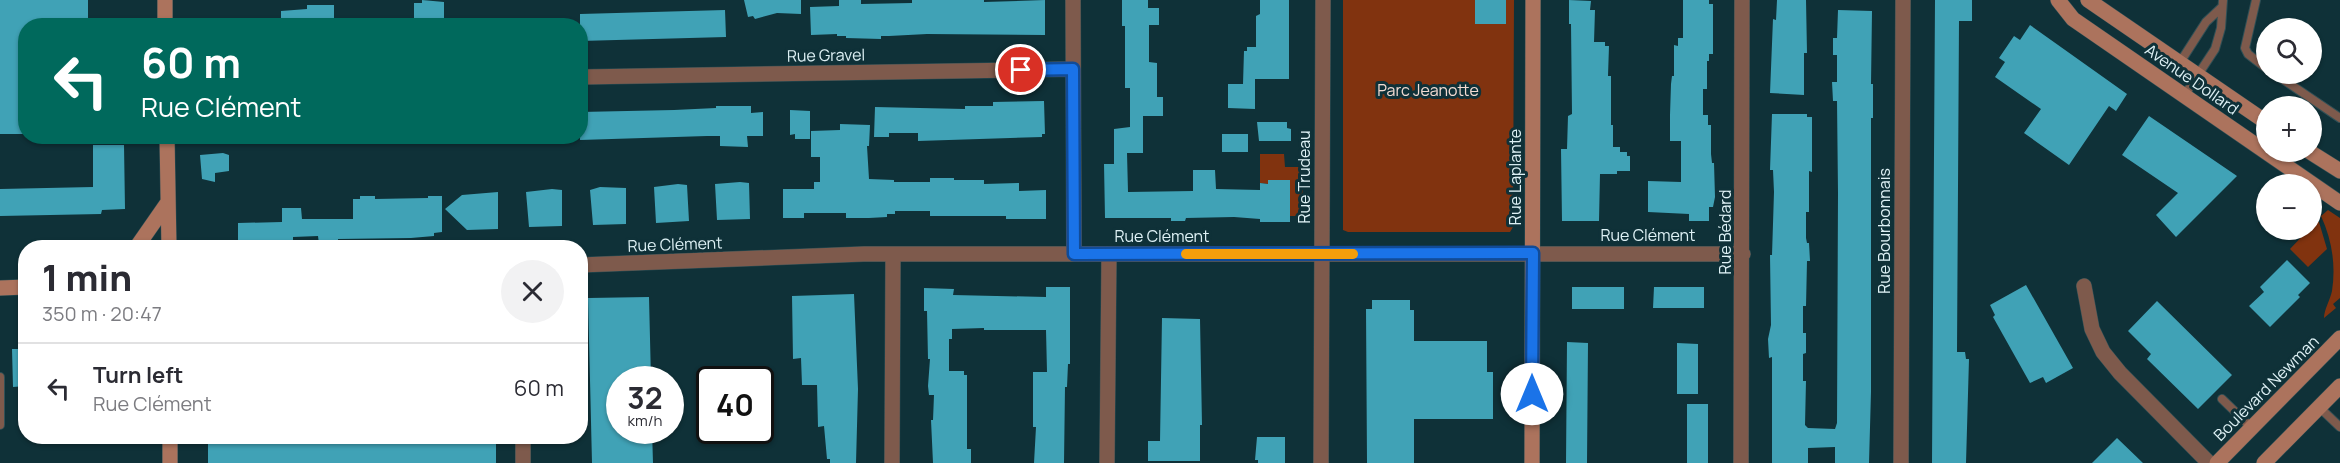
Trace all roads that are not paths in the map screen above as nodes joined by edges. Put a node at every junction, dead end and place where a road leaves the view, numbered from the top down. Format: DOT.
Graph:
graph roads {
  1 [pos="165,0"];
  2 [pos="1072,0"];
  3 [pos="1323,0"];
  4 [pos="1533,0"];
  5 [pos="1742,0"];
  6 [pos="1903,0"];
  7 [pos="2058,0"];
  8 [pos="2088,0"];
  9 [pos="2256,0"];
  10 [pos="2222,4"];
  11 [pos="165,18"];
  12 [pos="2256,60"];
  13 [pos="2179,64"];
  14 [pos="1073,69"];
  15 [pos="2197,76"];
  16 [pos="588,77"];
  17 [pos="2290,84"];
  18 [pos="2184,96"];
  19 [pos="2256,115"];
  20 [pos="2340,118"];
  21 [pos="167,144"];
  22 [pos="2322,160"];
  23 [pos="2340,171"];
  24 [pos="2290,174"];
  25 [pos="2322,193"];
  26 [pos="168,202"];
  27 [pos="2340,203"];
  28 [pos="142,240"];
  29 [pos="169,240"];
  30 [pos="1533,253"];
  31 [pos="893,254"];
  32 [pos="1074,254"];
  33 [pos="1108,254"];
  34 [pos="1322,254"];
  35 [pos="1743,254"];
  36 [pos="588,265"];
  37 [pos="2084,286"];
  38 [pos="18,287"];
  39 [pos="0,288"];
  40 [pos="2340,339"];
  41 [pos="0,377"];
  42 [pos="2340,386"];
  43 [pos="2222,399"];
  44 [pos="2319,407"];
  45 [pos="0,425"];
  46 [pos="2340,427"];
  47 [pos="2252,428"];
  48 [pos="170,444"];
  49 [pos="522,444"];
  50 [pos="170,463"];
  51 [pos="523,463"];
  52 [pos="892,463"];
  53 [pos="1107,463"];
  54 [pos="1321,463"];
  55 [pos="1532,463"];
  56 [pos="1741,463"];
  57 [pos="1901,463"];
  58 [pos="2209,463"];
  59 [pos="2217,463"];
  60 [pos="2264,463"];
  1 -- 11 [label="main road"];
  2 -- 14 [label="street"];
  3 -- 34 [label="street, Rue Trudeau"];
  4 -- 30 [label="main road, Rue Laplante"];
  5 -- 35 [label="street, Rue Bédard"];
  6 -- 57 [label="street, Rue Bourbonnais"];
  7 -- 18 [label="main road, Avenue Dollard"];
  8 -- 13 [label="main road, Avenue Dollard"];
  9 -- 12 [label="lane"];
  10 -- 13 [label="lane"];
  10 -- 15 [label="lane"];
  13 -- 15 [label="main road, Avenue Dollard"];
  14 -- 16 [label="street, Rue Gravel"];
  14 -- 32 [label="street"];
  15 -- 18 [label="lane"];
  15 -- 19 [label="main road, Avenue Dollard"];
  17 -- 20 [label="lane"];
  18 -- 24 [label="main road, Avenue Dollard"];
  21 -- 26 [label="main road"];
  22 -- 23 [label="main road"];
  25 -- 27 [label="main road, Avenue Dollard"];
  26 -- 28 [label="main road"];
  26 -- 29 [label="main road"];
  30 -- 34 [label="street, Rue Clément"];
  30 -- 35 [label="street, Rue Clément"];
  30 -- 55 [label="main road, Rue Laplante"];
  31 -- 32 [label="street, Rue Clément"];
  31 -- 36 [label="street, Rue Clément"];
  31 -- 52 [label="street"];
  32 -- 33 [label="street, Rue Clément"];
  33 -- 34 [label="street, Rue Clément"];
  33 -- 53 [label="street"];
  34 -- 54 [label="street, Rue Trudeau"];
  35 -- 56 [label="street, Rue Bédard"];
  37 -- 58 [label="street"];
  38 -- 39 [label="main road"];
  40 -- 47 [label="main road, Boulevard Newman"];
  41 -- 45 [label="lane"];
  42 -- 44 [label="main road"];
  43 -- 47 [label="lane"];
  44 -- 46 [label="lane"];
  44 -- 60 [label="main road"];
  47 -- 59 [label="main road, Boulevard Newman"];
  48 -- 50 [label="main road"];
  49 -- 51 [label="street"];
}
